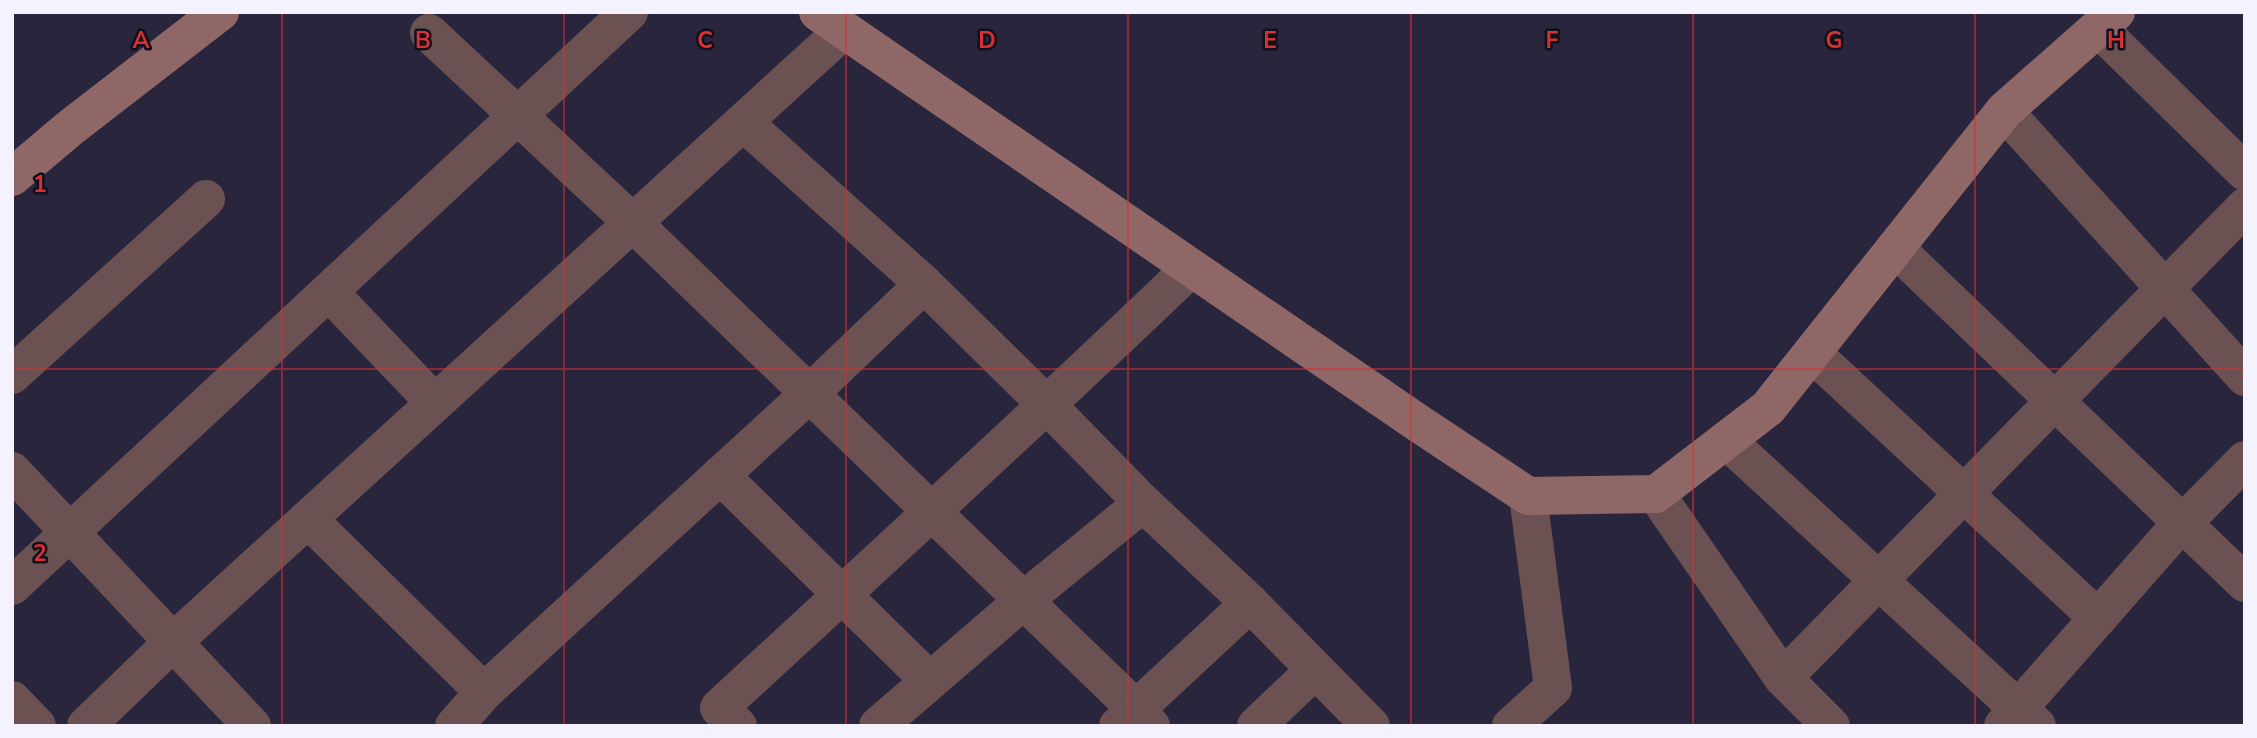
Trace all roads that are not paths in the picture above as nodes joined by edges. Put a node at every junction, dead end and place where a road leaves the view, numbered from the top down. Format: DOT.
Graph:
graph roads {
  1 [pos="220,12"];
  2 [pos="629,12"];
  3 [pos="2107,20"];
  4 [pos="831,21"];
  5 [pos="429,33"];
  6 [pos="2004,111"];
  7 [pos="518,115"];
  8 [pos="743,122"];
  9 [pos="2245,172"];
  10 [pos="12,177"];
  11 [pos="206,199"];
  12 [pos="2245,207"];
  13 [pos="633,223"];
  14 [pos="1895,248"];
  15 [pos="1191,268"];
  16 [pos="924,284"];
  17 [pos="2165,289"];
  18 [pos="329,292"];
  19 [pos="1812,353"];
  20 [pos="12,375"];
  21 [pos="2245,377"];
  22 [pos="809,394"];
  23 [pos="2055,401"];
  24 [pos="435,403"];
  25 [pos="1048,406"];
  26 [pos="1726,440"];
  27 [pos="2245,460"];
  28 [pos="12,471"];
  29 [pos="720,475"];
  30 [pos="1964,493"];
  31 [pos="1656,494"];
  32 [pos="1528,496"];
  33 [pos="1143,503"];
  34 [pos="931,510"];
  35 [pos="308,519"];
  36 [pos="2182,523"];
  37 [pos="70,532"];
  38 [pos="1879,580"];
  39 [pos="2245,583"];
  40 [pos="12,586"];
  41 [pos="843,593"];
  42 [pos="1024,600"];
  43 [pos="1250,603"];
  44 [pos="2098,618"];
  45 [pos="173,642"];
  46 [pos="1315,670"];
  47 [pos="1783,678"];
  48 [pos="930,681"];
  49 [pos="484,692"];
  50 [pos="12,700"];
  51 [pos="1135,720"];
  52 [pos="2019,720"];
  53 [pos="1520,723"];
  54 [pos="37,726"];
  55 [pos="86,726"];
  56 [pos="251,726"];
  57 [pos="454,726"];
  58 [pos="738,726"];
  59 [pos="878,726"];
  60 [pos="1256,726"];
  61 [pos="1371,726"];
  62 [pos="1831,726"];
  1 -- 10 [label="street"];
  2 -- 7 [label="street"];
  3 -- 6 [label="street"];
  3 -- 9 [label="street"];
  4 -- 8 [label="street"];
  4 -- 15 [label="street"];
  5 -- 7 [label="street"];
  6 -- 14 [label="street"];
  6 -- 17 [label="street"];
  7 -- 13 [label="street"];
  7 -- 18 [label="street"];
  8 -- 13 [label="street"];
  8 -- 16 [label="street"];
  11 -- 20 [label="street"];
  12 -- 17 [label="street"];
  13 -- 22 [label="street"];
  13 -- 24 [label="street"];
  14 -- 19 [label="street"];
  14 -- 23 [label="street"];
  15 -- 25 [label="street"];
  15 -- 32 [label="street"];
  16 -- 22 [label="street"];
  16 -- 25 [label="street"];
  17 -- 21 [label="street"];
  17 -- 23 [label="street"];
  18 -- 24 [label="street"];
  18 -- 37 [label="street"];
  19 -- 26 [label="street"];
  19 -- 30 [label="street"];
  22 -- 29 [label="street"];
  22 -- 34 [label="street"];
  23 -- 30 [label="street"];
  23 -- 36 [label="street"];
  24 -- 35 [label="street"];
  25 -- 33 [label="street"];
  25 -- 34 [label="street"];
  26 -- 31 [label="street"];
  26 -- 38 [label="street"];
  27 -- 36 [label="street"];
  28 -- 37 [label="street"];
  29 -- 41 [label="street"];
  29 -- 49 [label="street"];
  30 -- 38 [label="street"];
  30 -- 44 [label="street"];
  31 -- 32 [label="street"];
  31 -- 47 [label="street"];
  32 -- 53 [label="street"];
  33 -- 42 [label="street"];
  33 -- 43 [label="street"];
  34 -- 41 [label="street"];
  34 -- 42 [label="street"];
  35 -- 45 [label="street"];
  35 -- 49 [label="street"];
  36 -- 39 [label="street"];
  36 -- 44 [label="street"];
  37 -- 40 [label="street"];
  37 -- 45 [label="street"];
  38 -- 47 [label="street"];
  38 -- 52 [label="street"];
  41 -- 48 [label="street"];
  41 -- 58 [label="street"];
  42 -- 48 [label="street"];
  42 -- 51 [label="street"];
  43 -- 46 [label="street"];
  43 -- 51 [label="street"];
  44 -- 52 [label="street"];
  45 -- 55 [label="street"];
  45 -- 56 [label="street"];
  46 -- 60 [label="street"];
  46 -- 61 [label="street"];
  47 -- 62 [label="street"];
  48 -- 59 [label="street"];
  49 -- 57 [label="street"];
  50 -- 54 [label="street"];
}
